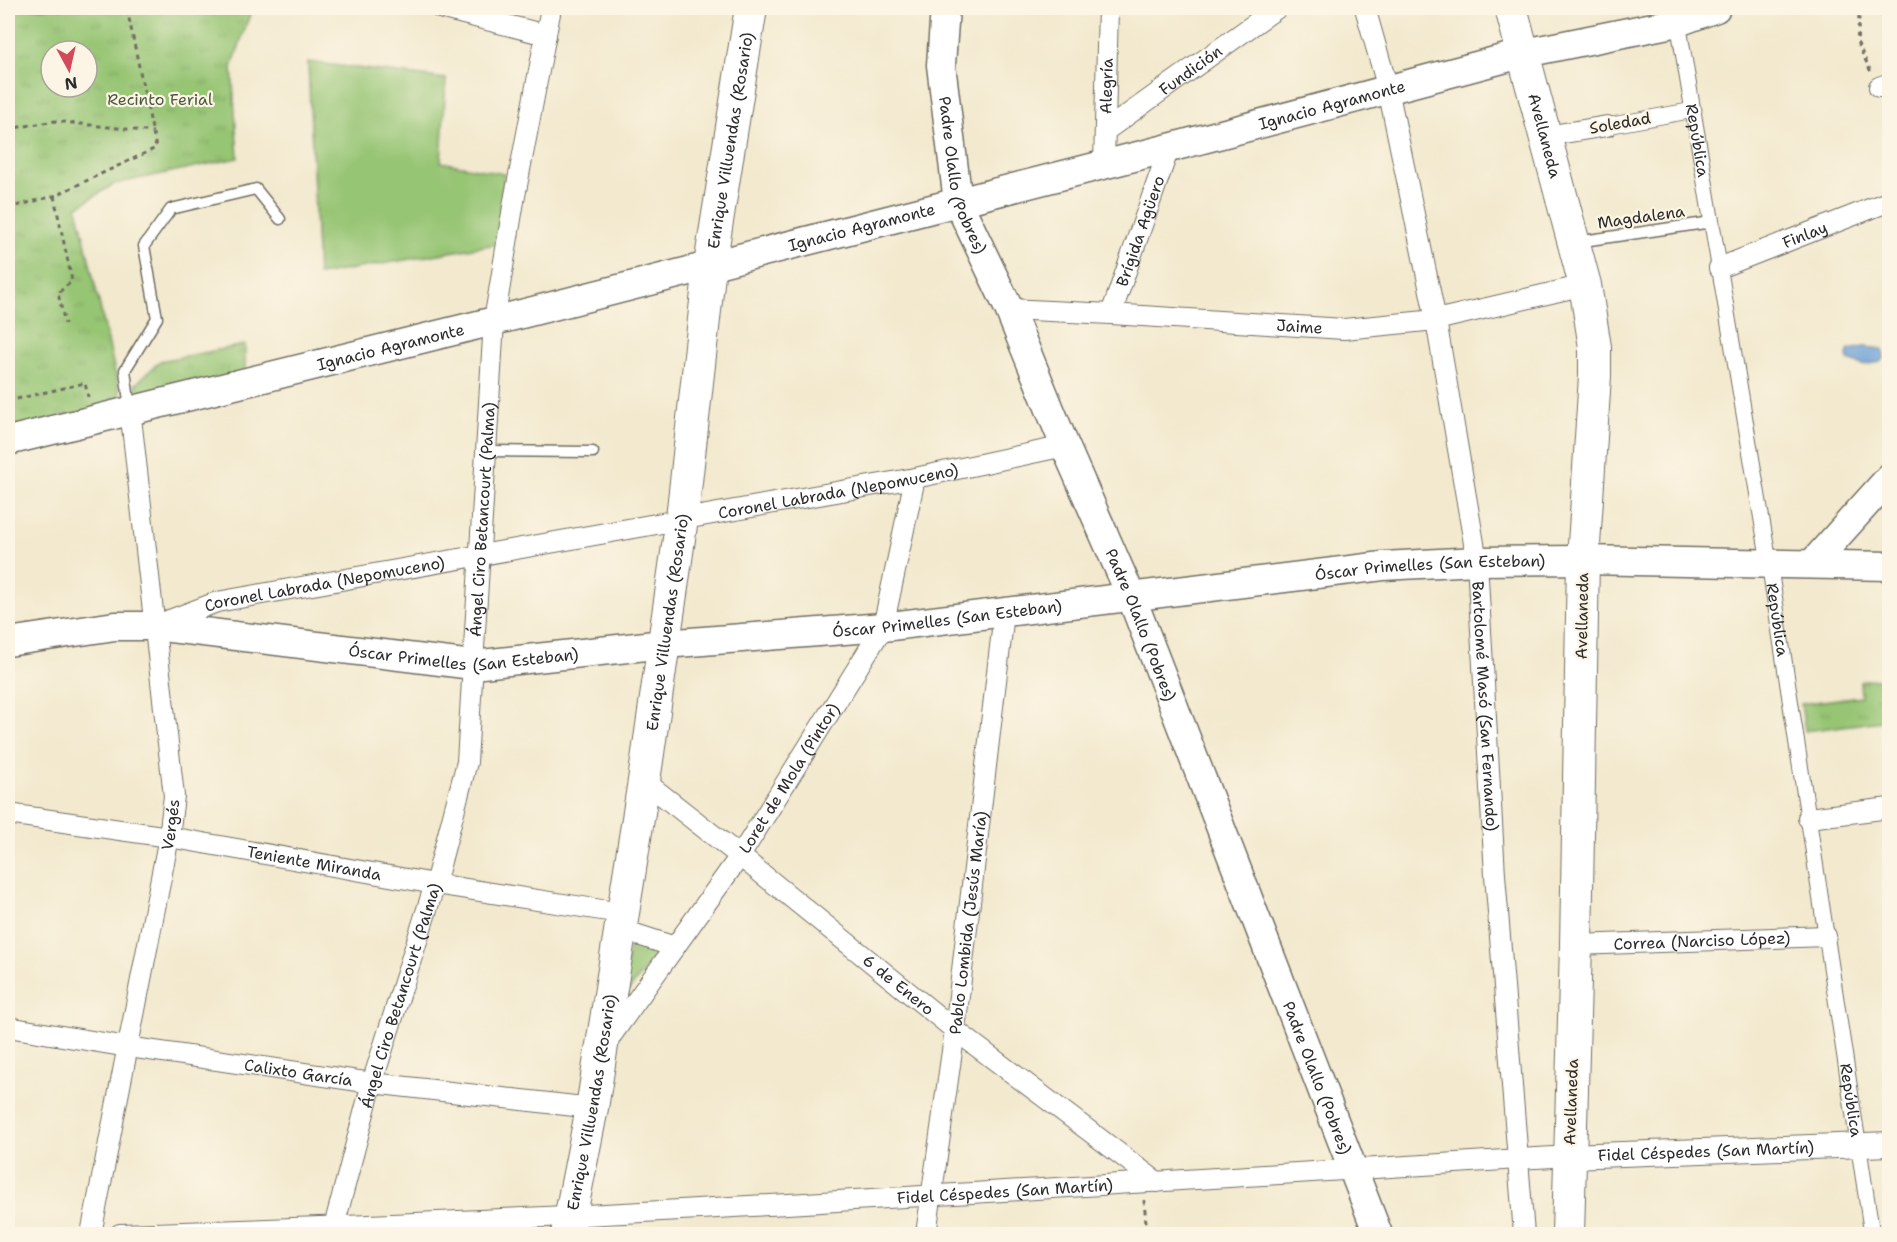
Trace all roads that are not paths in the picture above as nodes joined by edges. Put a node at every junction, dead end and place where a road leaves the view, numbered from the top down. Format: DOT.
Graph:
graph roads {
  1 [pos="440,8"];
  2 [pos="551,8"];
  3 [pos="751,8"];
  4 [pos="945,8"];
  5 [pos="1108,8"];
  6 [pos="1277,8"];
  7 [pos="1365,8"];
  8 [pos="1511,8"];
  9 [pos="1716,8"];
  10 [pos="1679,12"];
  11 [pos="546,35"];
  12 [pos="1525,53"];
  13 [pos="1388,89"];
  14 [pos="1694,110"];
  15 [pos="1607,126"];
  16 [pos="1105,131"];
  17 [pos="1546,136"];
  18 [pos="1168,148"];
  19 [pos="1104,164"];
  20 [pos="1890,201"];
  21 [pos="958,202"];
  22 [pos="280,219"];
  23 [pos="1712,222"];
  24 [pos="1574,242"];
  25 [pos="710,265"];
  26 [pos="1719,268"];
  27 [pos="1585,285"];
  28 [pos="1009,309"];
  29 [pos="1111,314"];
  30 [pos="1436,320"];
  31 [pos="494,321"];
  32 [pos="130,409"];
  33 [pos="8,441"];
  34 [pos="1065,446"];
  35 [pos="486,451"];
  36 [pos="593,452"];
  37 [pos="1890,477"];
  38 [pos="915,478"];
  39 [pos="682,518"];
  40 [pos="478,557"];
  41 [pos="1583,560"];
  42 [pos="1477,561"];
  43 [pos="1769,562"];
  44 [pos="1812,564"];
  45 [pos="1890,566"];
  46 [pos="1131,596"];
  47 [pos="1004,613"];
  48 [pos="154,626"];
  49 [pos="884,627"];
  50 [pos="8,642"];
  51 [pos="664,644"];
  52 [pos="473,665"];
  53 [pos="644,781"];
  54 [pos="1890,808"];
  55 [pos="8,814"];
  56 [pos="1808,818"];
  57 [pos="169,837"];
  58 [pos="740,856"];
  59 [pos="435,884"];
  60 [pos="620,921"];
  61 [pos="1826,936"];
  62 [pos="1576,945"];
  63 [pos="675,947"];
  64 [pos="8,1027"];
  65 [pos="955,1030"];
  66 [pos="128,1047"];
  67 [pos="601,1050"];
  68 [pos="372,1083"];
  69 [pos="592,1108"];
  70 [pos="1890,1144"];
  71 [pos="1858,1145"];
  72 [pos="1570,1156"];
  73 [pos="1516,1159"];
  74 [pos="1354,1170"];
  75 [pos="1150,1182"];
  76 [pos="932,1195"];
  77 [pos="568,1225"];
  78 [pos="333,1231"];
  79 [pos="91,1234"];
  80 [pos="120,1234"];
  81 [pos="926,1234"];
  82 [pos="1378,1234"];
  83 [pos="1524,1234"];
  84 [pos="1568,1234"];
  85 [pos="1872,1234"];
  1 -- 11 [label="street"];
  2 -- 11 [label="street, Ángel Ciro Betancourt (Palma)"];
  3 -- 25 [label="main road, Enrique Villuendas (Rosario)"];
  4 -- 21 [label="main road, Padre Olallo (Pobres)"];
  5 -- 16 [label="street, Alegría"];
  6 -- 16 [label="street, Fundición"];
  7 -- 13 [label="street, Bartolomé Masó (San Fernando)"];
  8 -- 12 [label="main road, Avellaneda"];
  9 -- 10 [label="main road, Ignacio Agramonte"];
  10 -- 12 [label="main road, Ignacio Agramonte"];
  10 -- 14 [label="street, República"];
  11 -- 31 [label="street, Ángel Ciro Betancourt (Palma)"];
  12 -- 13 [label="main road, Ignacio Agramonte"];
  12 -- 17 [label="main road, Avellaneda"];
  13 -- 18 [label="main road, Ignacio Agramonte"];
  13 -- 30 [label="street, Bartolomé Masó (San Fernando)"];
  14 -- 15 [label="street, Soledad"];
  14 -- 23 [label="street, República"];
  15 -- 17 [label="street, Soledad"];
  16 -- 19 [label="street, Alegría"];
  17 -- 24 [label="main road, Avellaneda"];
  18 -- 19 [label="main road, Ignacio Agramonte"];
  18 -- 29 [label="street, Brígida Agüero"];
  19 -- 21 [label="main road, Ignacio Agramonte"];
  20 -- 26 [label="street, Finlay"];
  21 -- 25 [label="main road, Ignacio Agramonte"];
  21 -- 28 [label="main road, Padre Olallo (Pobres)"];
  22 -- 32 [label="lane"];
  23 -- 24 [label="lane, Magdalena"];
  23 -- 26 [label="street, República"];
  24 -- 27 [label="main road, Avellaneda"];
  25 -- 31 [label="main road, Ignacio Agramonte"];
  25 -- 39 [label="main road, Enrique Villuendas (Rosario)"];
  26 -- 43 [label="street, República"];
  27 -- 30 [label="street, Jaime"];
  27 -- 41 [label="main road, Avellaneda"];
  28 -- 29 [label="street, Jaime"];
  28 -- 34 [label="main road, Padre Olallo (Pobres)"];
  29 -- 30 [label="street, Jaime"];
  30 -- 42 [label="street, Bartolomé Masó (San Fernando)"];
  31 -- 32 [label="main road, Ignacio Agramonte"];
  31 -- 35 [label="street, Ángel Ciro Betancourt (Palma)"];
  32 -- 33 [label="main road, Ignacio Agramonte"];
  32 -- 48 [label="street, Vergés"];
  34 -- 38 [label="street, Coronel Labrada (Nepomuceno)"];
  34 -- 46 [label="main road, Padre Olallo (Pobres)"];
  35 -- 36 [label="lane"];
  35 -- 40 [label="street, Ángel Ciro Betancourt (Palma)"];
  37 -- 44 [label="main road"];
  38 -- 39 [label="street, Coronel Labrada (Nepomuceno)"];
  38 -- 49 [label="street, Loret de Mola (Pintor)"];
  39 -- 40 [label="street, Coronel Labrada (Nepomuceno)"];
  39 -- 51 [label="main road, Enrique Villuendas (Rosario)"];
  40 -- 48 [label="street, Coronel Labrada (Nepomuceno)"];
  40 -- 52 [label="street, Ángel Ciro Betancourt (Palma)"];
  41 -- 42 [label="main road, Óscar Primelles (San Esteban)"];
  41 -- 43 [label="main road, Óscar Primelles (San Esteban)"];
  41 -- 62 [label="main road, Avellaneda"];
  42 -- 46 [label="main road, Óscar Primelles (San Esteban)"];
  42 -- 73 [label="street, Bartolomé Masó (San Fernando)"];
  43 -- 44 [label="main road, Óscar Primelles (San Esteban)"];
  43 -- 56 [label="street, República"];
  44 -- 45 [label="main road, Óscar Primelles (San Esteban)"];
  46 -- 47 [label="main road, Óscar Primelles (San Esteban)"];
  46 -- 74 [label="main road, Padre Olallo (Pobres)"];
  47 -- 49 [label="main road, Óscar Primelles (San Esteban)"];
  47 -- 65 [label="street, Pablo Lombida (Jesús María)"];
  48 -- 50 [label="main road, Óscar Primelles (San Esteban)"];
  48 -- 52 [label="main road, Óscar Primelles (San Esteban)"];
  48 -- 57 [label="street, Vergés"];
  49 -- 51 [label="main road, Óscar Primelles (San Esteban)"];
  49 -- 58 [label="street, Loret de Mola (Pintor)"];
  51 -- 52 [label="main road, Óscar Primelles (San Esteban)"];
  51 -- 53 [label="main road, Enrique Villuendas (Rosario)"];
  52 -- 59 [label="street, Ángel Ciro Betancourt (Palma)"];
  53 -- 58 [label="street, 6 de Enero"];
  53 -- 60 [label="main road, Enrique Villuendas (Rosario)"];
  54 -- 56 [label="street"];
  55 -- 57 [label="street, Teniente Miranda"];
  56 -- 61 [label="street, República"];
  57 -- 59 [label="street, Teniente Miranda"];
  57 -- 66 [label="street, Vergés"];
  58 -- 63 [label="street, Loret de Mola (Pintor)"];
  58 -- 65 [label="street, 6 de Enero"];
  59 -- 60 [label="street, Teniente Miranda"];
  59 -- 68 [label="street, Ángel Ciro Betancourt (Palma)"];
  60 -- 63 [label="street, Teniente Miranda"];
  60 -- 67 [label="main road, Enrique Villuendas (Rosario)"];
  61 -- 62 [label="street, Correa (Narciso López)"];
  61 -- 71 [label="street, República"];
  62 -- 72 [label="main road, Avellaneda"];
  63 -- 67 [label="street, Loret de Mola (Pintor)"];
  64 -- 66 [label="street, Calixto García"];
  65 -- 75 [label="street, 6 de Enero"];
  65 -- 76 [label="street, Pablo Lombida (Jesús María)"];
  66 -- 68 [label="street, Calixto García"];
  66 -- 79 [label="street, Vergés"];
  67 -- 69 [label="main road, Enrique Villuendas (Rosario)"];
  68 -- 69 [label="street, Calixto García"];
  68 -- 78 [label="street, Ángel Ciro Betancourt (Palma)"];
  69 -- 77 [label="main road, Enrique Villuendas (Rosario)"];
  70 -- 71 [label="street, Fidel Céspedes (San Martín)"];
  71 -- 72 [label="street, Fidel Céspedes (San Martín)"];
  71 -- 85 [label="street, República"];
  72 -- 73 [label="street, Fidel Céspedes (San Martín)"];
  72 -- 84 [label="main road, Avellaneda"];
  73 -- 74 [label="street, Fidel Céspedes (San Martín)"];
  73 -- 83 [label="street, Bartolomé Masó (San Fernando)"];
  74 -- 75 [label="street, Fidel Céspedes (San Martín)"];
  74 -- 82 [label="main road, Padre Olallo (Pobres)"];
  75 -- 76 [label="street, Fidel Céspedes (San Martín)"];
  76 -- 77 [label="street, Fidel Céspedes (San Martín)"];
  76 -- 81 [label="street, Pablo Lombida (Jesús María)"];
  77 -- 78 [label="street, Fidel Céspedes (San Martín)"];
  78 -- 80 [label="street, Fidel Céspedes (San Martín)"];
}
